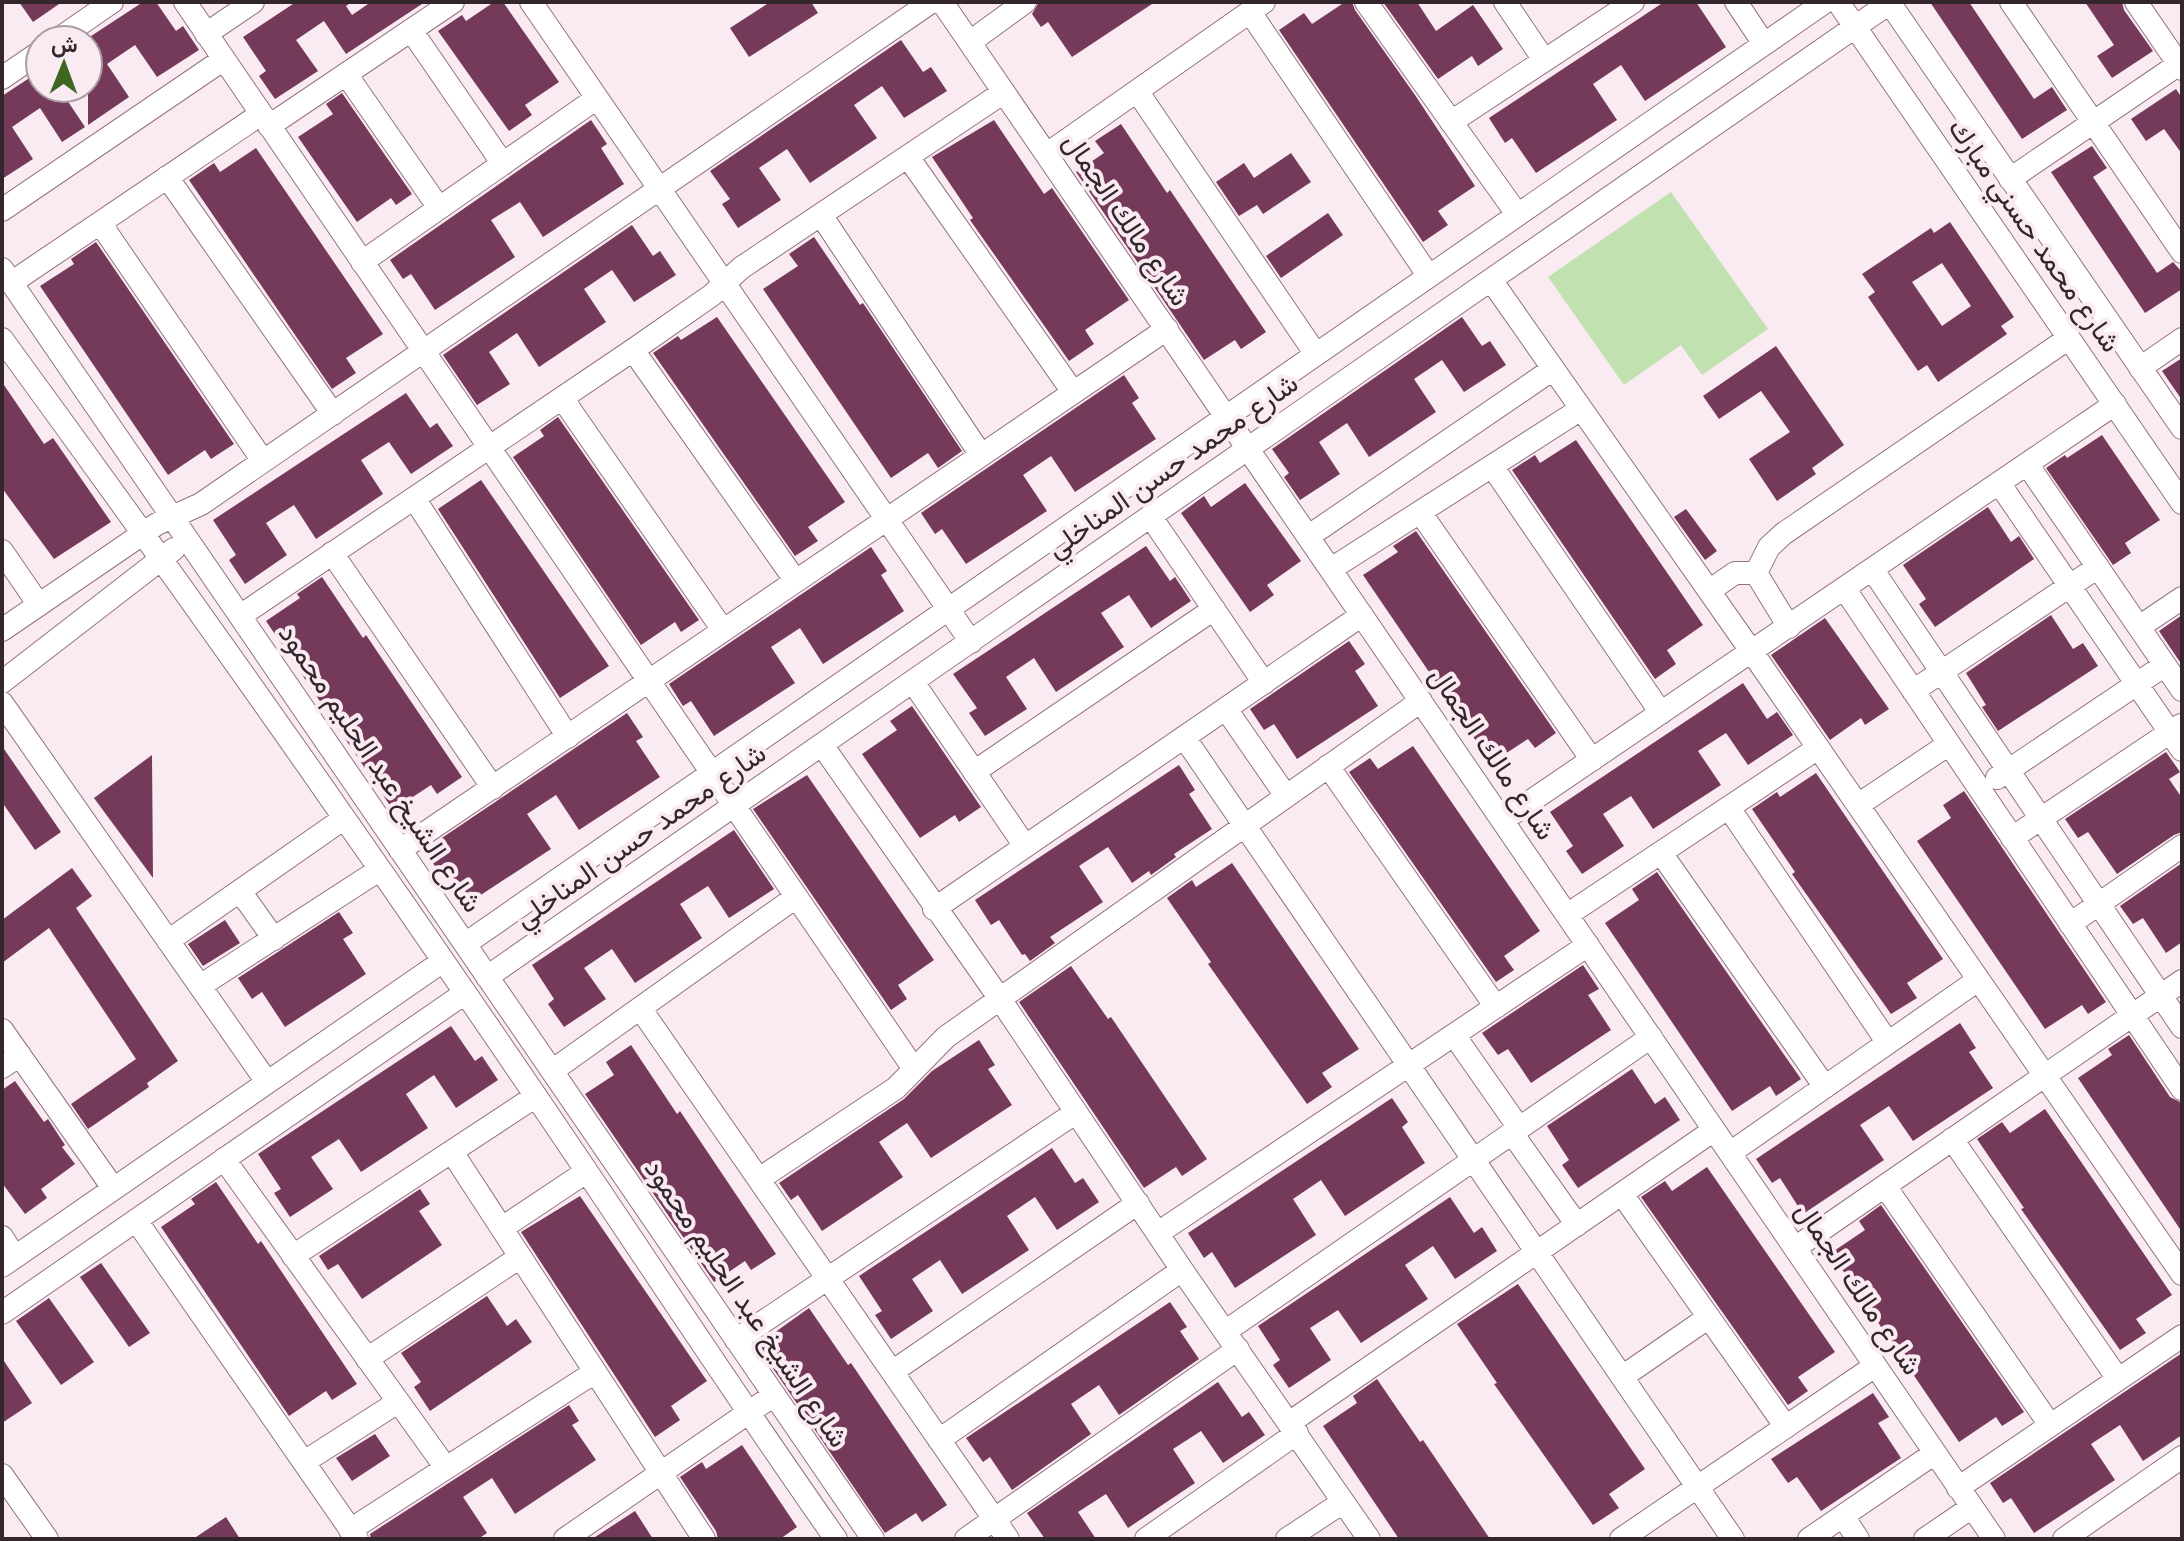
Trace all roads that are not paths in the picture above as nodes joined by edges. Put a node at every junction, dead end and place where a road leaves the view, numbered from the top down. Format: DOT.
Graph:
graph roads {
  1 [pos="112,2"];
  2 [pos="185,2"];
  3 [pos="253,2"];
  4 [pos="453,2"];
  5 [pos="531,2"];
  6 [pos="931,2"];
  7 [pos="942,2"];
  8 [pos="1025,2"];
  9 [pos="1366,2"];
  10 [pos="1505,2"];
  11 [pos="1633,2"];
  12 [pos="1736,2"];
  13 [pos="1825,2"];
  14 [pos="1838,2"];
  15 [pos="1890,2"];
  16 [pos="2011,2"];
  17 [pos="2136,2"];
  18 [pos="1257,7"];
  19 [pos="80,24"];
  20 [pos="1855,27"];
  21 [pos="411,30"];
  22 [pos="206,34"];
  23 [pos="970,42"];
  24 [pos="1764,44"];
  25 [pos="224,59"];
  26 [pos="1544,60"];
  27 [pos="24,63"];
  28 [pos="2181,65"];
  29 [pos="346,74"];
  30 [pos="2,78"];
  31 [pos="1137,91"];
  32 [pos="1004,92"];
  33 [pos="597,98"];
  34 [pos="265,120"];
  35 [pos="1451,122"];
  36 [pos="2093,122"];
  37 [pos="1047,154"];
  38 [pos="908,157"];
  39 [pos="503,164"];
  40 [pos="167,177"];
  41 [pos="2010,179"];
  42 [pos="659,189"];
  43 [pos="439,208"];
  44 [pos="2,210"];
  45 [pos="1517,214"];
  46 [pos="821,215"];
  47 [pos="100,223"];
  48 [pos="2182,252"];
  49 [pos="362,262"];
  50 [pos="1428,275"];
  51 [pos="7,276"];
  52 [pos="1491,280"];
  53 [pos="725,284"];
  54 [pos="1167,329"];
  55 [pos="2069,338"];
  56 [pos="2,339"];
  57 [pos="2182,339"];
  58 [pos="633,350"];
  59 [pos="424,351"];
  60 [pos="1315,353"];
  61 [pos="2140,368"];
  62 [pos="1553,369"];
  63 [pos="1073,392"];
  64 [pos="562,398"];
  65 [pos="2115,404"];
  66 [pos="1581,409"];
  67 [pos="333,414"];
  68 [pos="1226,415"];
  69 [pos="2182,428"];
  70 [pos="489,447"];
  71 [pos="1249,449"];
  72 [pos="981,455"];
  73 [pos="263,461"];
  74 [pos="2027,464"];
  75 [pos="1492,466"];
  76 [pos="1999,483"];
  77 [pos="414,498"];
  78 [pos="2182,503"];
  79 [pos="201,504"];
  80 [pos="1420,512"];
  81 [pos="172,516"];
  82 [pos="1151,517"];
  83 [pos="886,518"];
  84 [pos="143,533"];
  85 [pos="185,536"];
  86 [pos="1309,536"];
  87 [pos="2,551"];
  88 [pos="332,553"];
  89 [pos="163,560"];
  90 [pos="2098,567"];
  91 [pos="1331,569"];
  92 [pos="1872,569"];
  93 [pos="1756,573"];
  94 [pos="795,580"];
  95 [pos="2070,586"];
  96 [pos="1844,588"];
  97 [pos="1709,591"];
  98 [pos="2182,598"];
  99 [pos="39,605"];
  100 [pos="948,608"];
  101 [pos="1214,609"];
  102 [pos="1362,615"];
  103 [pos="240,616"];
  104 [pos="1789,627"];
  105 [pos="2139,627"];
  106 [pos="2,630"];
  107 [pos="723,630"];
  108 [pos="971,642"];
  109 [pos="1751,651"];
  110 [pos="2165,665"];
  111 [pos="1942,672"];
  112 [pos="649,681"];
  113 [pos="2,682"];
  114 [pos="913,682"];
  115 [pos="1264,683"];
  116 [pos="2137,684"];
  117 [pos="2182,690"];
  118 [pos="1913,691"];
  119 [pos="1421,701"];
  120 [pos="2,703"];
  121 [pos="1226,709"];
  122 [pos="1661,713"];
  123 [pos="2178,736"];
  124 [pos="568,737"];
  125 [pos="1184,737"];
  126 [pos="1949,744"];
  127 [pos="822,745"];
  128 [pos="1818,748"];
  129 [pos="1592,760"];
  130 [pos="1328,766"];
  131 [pos="2008,771"];
  132 [pos="712,772"];
  133 [pos="974,772"];
  134 [pos="493,788"];
  135 [pos="1980,790"];
  136 [pos="1286,796"];
  137 [pos="1858,805"];
  138 [pos="734,806"];
  139 [pos="1729,808"];
  140 [pos="343,819"];
  141 [pos="2041,819"];
  142 [pos="1503,820"];
  143 [pos="1244,826"];
  144 [pos="2012,838"];
  145 [pos="1025,846"];
  146 [pos="2182,846"];
  147 [pos="400,850"];
  148 [pos="1661,853"];
  149 [pos="379,870"];
  150 [pos="240,891"];
  151 [pos="796,897"];
  152 [pos="2099,904"];
  153 [pos="934,909"];
  154 [pos="1567,915"];
  155 [pos="2070,924"];
  156 [pos="274,939"];
  157 [pos="168,941"];
  158 [pos="465,944"];
  159 [pos="1588,945"];
  160 [pos="443,961"];
  161 [pos="487,977"];
  162 [pos="1978,980"];
  163 [pos="2182,981"];
  164 [pos="200,986"];
  165 [pos="465,993"];
  166 [pos="2161,995"];
  167 [pos="1000,999"];
  168 [pos="1496,1007"];
  169 [pos="640,1008"];
  170 [pos="2132,1015"];
  171 [pos="2182,1027"];
  172 [pos="2,1030"];
  173 [pos="1454,1035"];
  174 [pos="1651,1037"];
  175 [pos="1888,1043"];
  176 [pos="11,1061"];
  177 [pos="1408,1066"];
  178 [pos="914,1069"];
  179 [pos="552,1071"];
  180 [pos="2045,1076"];
  181 [pos="267,1082"];
  182 [pos="1825,1087"];
  183 [pos="2182,1089"];
  184 [pos="536,1096"];
  185 [pos="1075,1113"];
  186 [pos="1516,1130"];
  187 [pos="1714,1130"];
  188 [pos="1952,1139"];
  189 [pos="452,1152"];
  190 [pos="1730,1153"];
  191 [pos="224,1159"];
  192 [pos="1473,1160"];
  193 [pos="586,1172"];
  194 [pos="759,1179"];
  195 [pos="1885,1186"];
  196 [pos="113,1188"];
  197 [pos="1622,1194"];
  198 [pos="1138,1203"];
  199 [pos="136,1220"];
  200 [pos="1577,1225"];
  201 [pos="502,1228"];
  202 [pos="1158,1233"];
  203 [pos="2,1237"];
  204 [pos="1795,1248"];
  205 [pos="1537,1253"];
  206 [pos="293,1256"];
  207 [pos="520,1257"];
  208 [pos="9,1261"];
  209 [pos="1182,1270"];
  210 [pos="2182,1274"];
  211 [pos="828,1278"];
  212 [pos="2,1313"];
  213 [pos="1709,1317"];
  214 [pos="2182,1336"];
  215 [pos="736,1340"];
  216 [pos="1232,1340"];
  217 [pos="367,1359"];
  218 [pos="1875,1366"];
  219 [pos="595,1372"];
  220 [pos="892,1372"];
  221 [pos="1622,1377"];
  222 [pos="2118,1379"];
  223 [pos="774,1395"];
  224 [pos="398,1402"];
  225 [pos="748,1413"];
  226 [pos="2050,1425"];
  227 [pos="1786,1427"];
  228 [pos="1293,1428"];
  229 [pos="939,1440"];
  230 [pos="1935,1453"];
  231 [pos="2182,1457"];
  232 [pos="304,1462"];
  233 [pos="446,1468"];
  234 [pos="661,1473"];
  235 [pos="2,1475"];
  236 [pos="1697,1487"];
  237 [pos="1958,1488"];
  238 [pos="1343,1502"];
  239 [pos="1972,1507"];
  240 [pos="1843,1516"];
  241 [pos="994,1520"];
  242 [pos="353,1534"];
  243 [pos="47,1539"];
  244 [pos="565,1539"];
  245 [pos="704,1539"];
  246 [pos="836,1539"];
  247 [pos="873,1539"];
  248 [pos="966,1539"];
  249 [pos="1008,1539"];
  250 [pos="1146,1539"];
  251 [pos="1287,1539"];
  252 [pos="1369,1539"];
  253 [pos="1621,1539"];
  254 [pos="1733,1539"];
  255 [pos="1809,1539"];
  256 [pos="1858,1539"];
  257 [pos="1925,1539"];
  258 [pos="1994,1539"];
  259 [pos="2064,1539"];
  1 -- 19 [label="street"];
  2 -- 22 [label="street"];
  3 -- 22 [label="street"];
  4 -- 21 [label="street"];
  5 -- 33 [label="street"];
  6 -- 42 [label="street"];
  7 -- 23 [label="street, شارع مالك الجمال"];
  8 -- 23 [label="street"];
  9 -- 35 [label="street"];
  10 -- 26 [label="street"];
  11 -- 26 [label="street"];
  12 -- 24 [label="street"];
  13 -- 24 [label="street, شارع محمد حسن المناخلي"];
  14 -- 20 [label="street, شارع محمد حسني مبارك"];
  15 -- 20 [label="street, شارع محمد حسن المناخلي"];
  15 -- 41 [label="street, شارع محمد حسني مبارك"];
  16 -- 36 [label="street"];
  17 -- 28 [label="street"];
  18 -- 31 [label="street"];
  18 -- 50 [label="street"];
  20 -- 52 [label="street, شارع محمد حسن المناخلي"];
  20 -- 55 [label="street, شارع محمد حسني مبارك"];
  21 -- 29 [label="street"];
  21 -- 39 [label="street"];
  22 -- 25 [label="street"];
  23 -- 32 [label="street, شارع مالك الجمال"];
  24 -- 45 [label="street, شارع محمد حسن المناخلي"];
  25 -- 34 [label="street"];
  25 -- 44 [label="street"];
  26 -- 35 [label="street"];
  27 -- 30 [label="street"];
  28 -- 36 [label="street"];
  29 -- 34 [label="street"];
  29 -- 43 [label="street"];
  31 -- 37 [label="street"];
  31 -- 60 [label="street"];
  32 -- 37 [label="street, شارع مالك الجمال"];
  32 -- 38 [label="street"];
  33 -- 39 [label="street"];
  33 -- 42 [label="street"];
  34 -- 40 [label="street"];
  34 -- 49 [label="street"];
  35 -- 45 [label="street"];
  36 -- 41 [label="street"];
  36 -- 48 [label="street"];
  37 -- 54 [label="street, شارع مالك الجمال"];
  38 -- 46 [label="street"];
  38 -- 63 [label="street"];
  39 -- 43 [label="street"];
  40 -- 47 [label="street"];
  40 -- 67 [label="street"];
  41 -- 61 [label="street, شارع محمد حسني مبارك"];
  42 -- 53 [label="street"];
  42 -- 59 [label="street"];
  43 -- 49 [label="street"];
  45 -- 50 [label="street, شارع محمد حسن المناخلي"];
  46 -- 53 [label="street"];
  46 -- 72 [label="street"];
  47 -- 51 [label="street"];
  47 -- 73 [label="street"];
  49 -- 59 [label="street"];
  50 -- 60 [label="street, شارع محمد حسن المناخلي"];
  51 -- 81 [label="street, شارع الشيخ عبد الحليم محمود"];
  52 -- 62 [label="street"];
  52 -- 71 [label="street, شارع محمد حسن المناخلي"];
  53 -- 58 [label="street"];
  53 -- 83 [label="street"];
  54 -- 63 [label="street"];
  54 -- 68 [label="street, شارع مالك الجمال"];
  55 -- 65 [label="street, شارع محمد حسني مبارك"];
  55 -- 93 [label="street"];
  56 -- 84 [label="street, شارع الشيخ عبد الحليم محمود"];
  57 -- 61 [label="street"];
  58 -- 64 [label="street"];
  58 -- 94 [label="street"];
  59 -- 67 [label="street"];
  59 -- 70 [label="street"];
  60 -- 68 [label="street, شارع محمد حسن المناخلي"];
  61 -- 69 [label="street, شارع محمد حسني مبارك"];
  62 -- 66 [label="street"];
  62 -- 86 [label="street"];
  63 -- 72 [label="street"];
  64 -- 70 [label="street"];
  64 -- 107 [label="street"];
  65 -- 74 [label="street"];
  65 -- 78 [label="street, شارع محمد حسني مبارك"];
  66 -- 75 [label="street"];
  66 -- 97 [label="street"];
  67 -- 73 [label="street"];
  68 -- 71 [label="street, شارع مالك الجمال"];
  68 -- 100 [label="street, شارع محمد حسن المناخلي"];
  70 -- 77 [label="street"];
  70 -- 112 [label="street"];
  71 -- 82 [label="street, شارع محمد حسن المناخلي"];
  71 -- 86 [label="street, شارع مالك الجمال"];
  72 -- 83 [label="street"];
  73 -- 79 [label="street"];
  74 -- 76 [label="street"];
  74 -- 90 [label="street"];
  75 -- 80 [label="street"];
  75 -- 122 [label="street"];
  76 -- 92 [label="street"];
  76 -- 95 [label="street"];
  77 -- 88 [label="street"];
  77 -- 124 [label="street"];
  79 -- 81 [label="street"];
  79 -- 85 [label="street"];
  80 -- 91 [label="street"];
  80 -- 129 [label="street"];
  81 -- 84 [label="street"];
  81 -- 85 [label="street, شارع الشيخ عبد الحليم محمود"];
  82 -- 101 [label="street"];
  82 -- 108 [label="street, شارع محمد حسن المناخلي"];
  83 -- 94 [label="street"];
  83 -- 100 [label="street"];
  84 -- 89 [label="street, شارع الشيخ عبد الحليم محمود"];
  84 -- 99 [label="street"];
  85 -- 89 [label="street"];
  85 -- 103 [label="street, شارع الشيخ عبد الحليم محمود"];
  86 -- 91 [label="street, شارع مالك الجمال"];
  87 -- 99 [label="street"];
  88 -- 103 [label="street"];
  88 -- 134 [label="street"];
  89 -- 113 [label="street"];
  89 -- 140 [label="street, شارع الشيخ عبد الحليم محمود"];
  90 -- 95 [label="street"];
  90 -- 105 [label="street"];
  91 -- 102 [label="street, شارع مالك الجمال"];
  92 -- 96 [label="street"];
  92 -- 111 [label="street"];
  93 -- 97 [label="street"];
  93 -- 104 [label="street"];
  94 -- 107 [label="street"];
  95 -- 111 [label="street"];
  95 -- 116 [label="street"];
  96 -- 104 [label="street"];
  96 -- 118 [label="street"];
  97 -- 109 [label="street"];
  98 -- 105 [label="street"];
  99 -- 106 [label="street"];
  100 -- 108 [label="street"];
  100 -- 132 [label="street, شارع محمد حسن المناخلي"];
  101 -- 115 [label="street"];
  101 -- 133 [label="street"];
  102 -- 115 [label="street"];
  102 -- 119 [label="street, شارع مالك الجمال"];
  103 -- 147 [label="street, شارع الشيخ عبد الحليم محمود"];
  104 -- 109 [label="street"];
  105 -- 110 [label="street"];
  107 -- 112 [label="street"];
  108 -- 114 [label="street, شارع محمد حسن المناخلي"];
  109 -- 122 [label="street"];
  109 -- 128 [label="street"];
  110 -- 116 [label="street"];
  110 -- 117 [label="street"];
  111 -- 118 [label="street"];
  111 -- 131 [label="street"];
  112 -- 124 [label="street"];
  112 -- 132 [label="street"];
  114 -- 127 [label="street, شارع محمد حسن المناخلي"];
  114 -- 133 [label="street"];
  115 -- 121 [label="street"];
  116 -- 123 [label="street"];
  116 -- 131 [label="street"];
  118 -- 126 [label="street"];
  119 -- 130 [label="street"];
  119 -- 142 [label="street, شارع مالك الجمال"];
  120 -- 157 [label="street"];
  121 -- 125 [label="street"];
  121 -- 136 [label="street"];
  122 -- 129 [label="street"];
  123 -- 141 [label="street"];
  124 -- 134 [label="street"];
  125 -- 143 [label="street"];
  125 -- 145 [label="street"];
  126 -- 135 [label="street"];
  126 -- 137 [label="street"];
  127 -- 138 [label="street, شارع محمد حسن المناخلي"];
  127 -- 153 [label="street"];
  128 -- 137 [label="street"];
  128 -- 139 [label="street"];
  129 -- 142 [label="street"];
  130 -- 136 [label="street"];
  130 -- 168 [label="street"];
  131 -- 135 [label="street"];
  131 -- 141 [label="street"];
  132 -- 138 [label="street"];
  132 -- 158 [label="street, شارع محمد حسن المناخلي"];
  133 -- 145 [label="street"];
  134 -- 147 [label="street"];
  135 -- 144 [label="street"];
  136 -- 143 [label="street"];
  137 -- 162 [label="street"];
  138 -- 151 [label="street"];
  138 -- 161 [label="street, شارع محمد حسن المناخلي"];
  139 -- 148 [label="street"];
  139 -- 175 [label="street"];
  140 -- 149 [label="street, شارع الشيخ عبد الحليم محمود"];
  140 -- 150 [label="street"];
  141 -- 144 [label="street"];
  141 -- 152 [label="street"];
  142 -- 154 [label="street, شارع مالك الجمال"];
  143 -- 167 [label="street"];
  143 -- 177 [label="street"];
  144 -- 155 [label="street"];
  145 -- 153 [label="street"];
  146 -- 152 [label="street"];
  147 -- 158 [label="street, شارع الشيخ عبد الحليم محمود"];
  148 -- 154 [label="street"];
  148 -- 182 [label="street"];
  149 -- 156 [label="street"];
  149 -- 160 [label="street, شارع الشيخ عبد الحليم محمود"];
  150 -- 156 [label="street"];
  150 -- 157 [label="street"];
  151 -- 169 [label="street"];
  151 -- 178 [label="street"];
  152 -- 155 [label="street"];
  152 -- 166 [label="street"];
  153 -- 167 [label="street"];
  154 -- 159 [label="street, شارع مالك الجمال"];
  155 -- 170 [label="street"];
  156 -- 164 [label="street"];
  157 -- 164 [label="street"];
  158 -- 161 [label="street, شارع الشيخ عبد الحليم محمود"];
  159 -- 168 [label="street"];
  159 -- 174 [label="street, شارع مالك الجمال"];
  160 -- 165 [label="street, شارع الشيخ عبد الحليم محمود"];
  160 -- 181 [label="street"];
  161 -- 179 [label="street, شارع الشيخ عبد الحليم محمود"];
  162 -- 175 [label="street"];
  162 -- 180 [label="street"];
  163 -- 166 [label="street"];
  164 -- 181 [label="street"];
  165 -- 184 [label="street, شارع الشيخ عبد الحليم محمود"];
  165 -- 191 [label="street"];
  166 -- 170 [label="street"];
  166 -- 171 [label="street"];
  167 -- 178 [label="street"];
  167 -- 185 [label="street"];
  168 -- 173 [label="street"];
  169 -- 179 [label="street"];
  169 -- 194 [label="street"];
  170 -- 180 [label="street"];
  170 -- 183 [label="street"];
  172 -- 176 [label="street"];
  173 -- 177 [label="street"];
  173 -- 186 [label="street"];
  174 -- 186 [label="street"];
  174 -- 187 [label="street, شارع مالك الجمال"];
  175 -- 182 [label="street"];
  176 -- 196 [label="street"];
  177 -- 192 [label="street"];
  177 -- 202 [label="street"];
  178 -- 194 [label="street"];
  179 -- 215 [label="street, شارع الشيخ عبد الحليم محمود"];
  180 -- 188 [label="street"];
  180 -- 210 [label="street"];
  181 -- 196 [label="street"];
  182 -- 190 [label="street"];
  184 -- 189 [label="street"];
  184 -- 193 [label="street, شارع الشيخ عبد الحليم محمود"];
  185 -- 198 [label="street"];
  185 -- 211 [label="street"];
  186 -- 192 [label="street"];
  186 -- 200 [label="street"];
  187 -- 190 [label="street, شارع مالك الجمال"];
  187 -- 197 [label="street"];
  188 -- 195 [label="street"];
  188 -- 222 [label="street"];
  189 -- 201 [label="street"];
  189 -- 206 [label="street"];
  190 -- 204 [label="street, شارع مالك الجمال"];
  191 -- 199 [label="street"];
  191 -- 206 [label="street"];
  192 -- 205 [label="street"];
  192 -- 216 [label="street"];
  193 -- 201 [label="street"];
  193 -- 225 [label="street, شارع الشيخ عبد الحليم محمود"];
  194 -- 211 [label="street"];
  195 -- 204 [label="street"];
  195 -- 226 [label="street"];
  196 -- 208 [label="street"];
  197 -- 200 [label="street"];
  197 -- 213 [label="street"];
  198 -- 202 [label="street"];
  198 -- 220 [label="street"];
  199 -- 212 [label="street"];
  199 -- 232 [label="street"];
  200 -- 205 [label="street"];
  201 -- 207 [label="street"];
  202 -- 209 [label="street"];
  203 -- 208 [label="street"];
  204 -- 218 [label="street, شارع مالك الجمال"];
  205 -- 221 [label="street"];
  205 -- 228 [label="street"];
  206 -- 217 [label="street"];
  207 -- 217 [label="street"];
  207 -- 219 [label="street"];
  209 -- 216 [label="street"];
  209 -- 229 [label="street"];
  211 -- 215 [label="street"];
  211 -- 220 [label="street"];
  213 -- 221 [label="street"];
  213 -- 227 [label="street"];
  214 -- 222 [label="street"];
  215 -- 223 [label="street, شارع الشيخ عبد الحليم محمود"];
  216 -- 228 [label="street"];
  216 -- 241 [label="street"];
  217 -- 224 [label="street"];
  218 -- 227 [label="street"];
  218 -- 230 [label="street, شارع مالك الجمال"];
  219 -- 233 [label="street"];
  219 -- 234 [label="street"];
  220 -- 229 [label="street"];
  221 -- 236 [label="street"];
  222 -- 226 [label="street"];
  223 -- 225 [label="street"];
  223 -- 247 [label="street, شارع الشيخ عبد الحليم محمود"];
  224 -- 232 [label="street"];
  224 -- 233 [label="street"];
  225 -- 234 [label="street"];
  225 -- 246 [label="street, شارع الشيخ عبد الحليم محمود"];
  226 -- 237 [label="street"];
  227 -- 236 [label="street"];
  228 -- 238 [label="street"];
  228 -- 250 [label="street"];
  229 -- 241 [label="street"];
  230 -- 237 [label="street, شارع مالك الجمال"];
  230 -- 240 [label="street"];
  231 -- 259 [label="street"];
  232 -- 242 [label="street"];
  233 -- 242 [label="street"];
  234 -- 244 [label="street"];
  234 -- 245 [label="street"];
  235 -- 243 [label="street"];
  236 -- 253 [label="street"];
  236 -- 254 [label="street"];
  237 -- 239 [label="street, شارع مالك الجمال"];
  238 -- 251 [label="street"];
  238 -- 252 [label="street"];
  239 -- 257 [label="street"];
  239 -- 258 [label="street, شارع مالك الجمال"];
  240 -- 255 [label="street"];
  240 -- 256 [label="street"];
  241 -- 248 [label="street"];
  241 -- 249 [label="street"];
}
